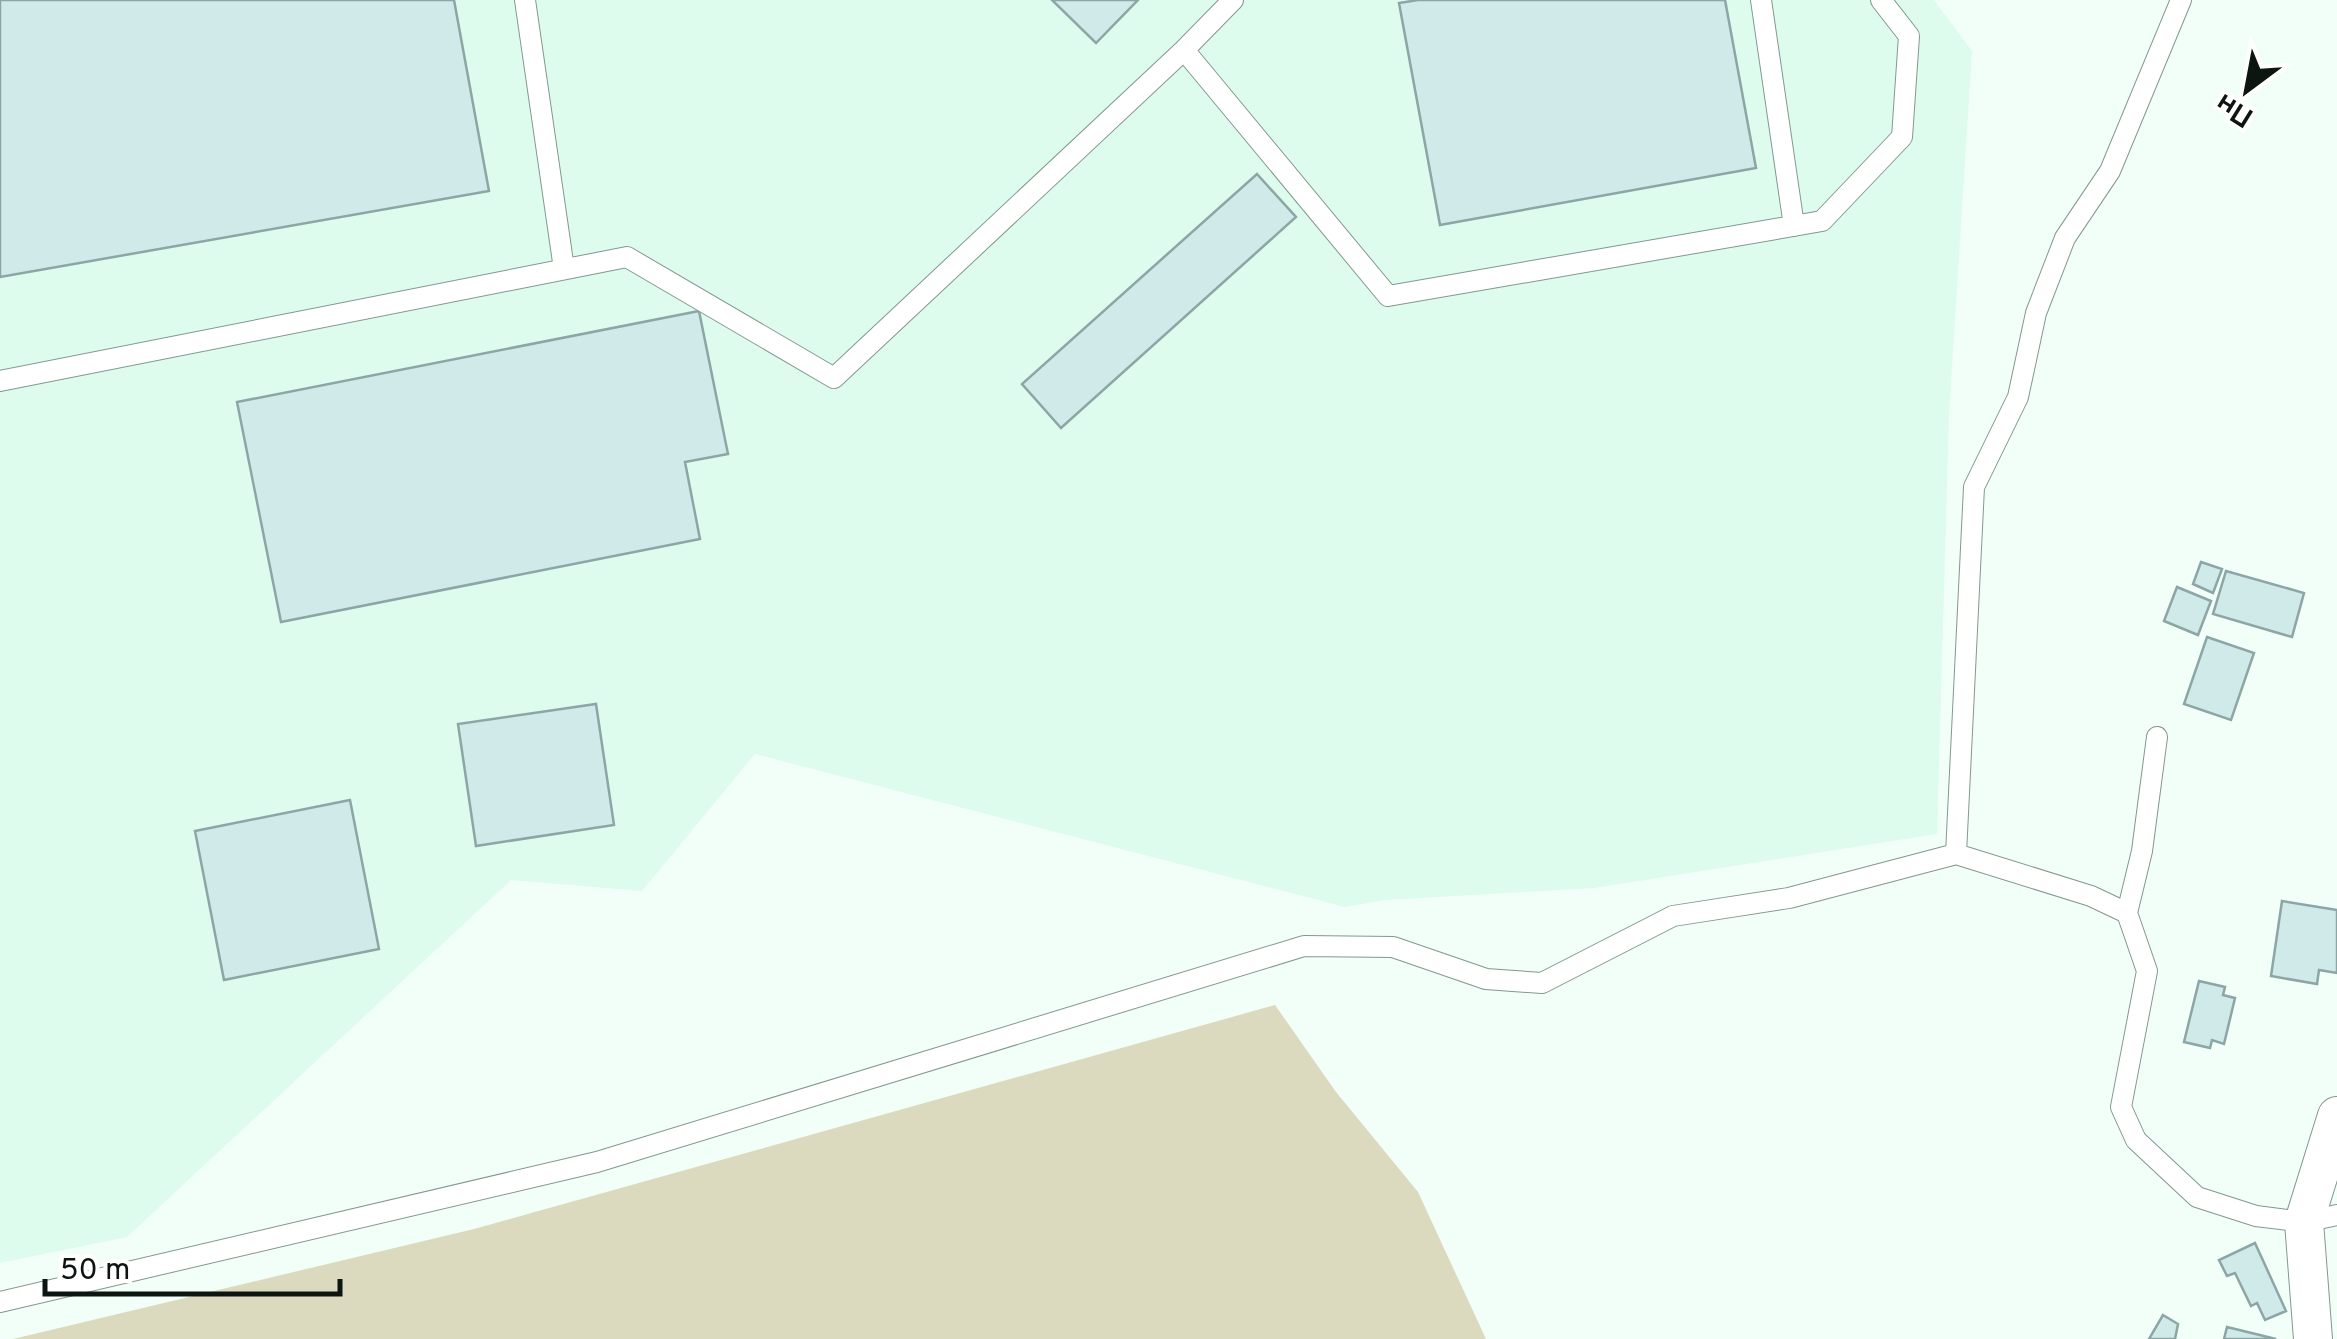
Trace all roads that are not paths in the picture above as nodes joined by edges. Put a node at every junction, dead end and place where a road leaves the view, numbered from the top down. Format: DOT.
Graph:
graph roads {
  1 [pos="524,0"];
  2 [pos="1233,0"];
  3 [pos="1761,0"];
  4 [pos="1881,0"];
  5 [pos="2181,0"];
  6 [pos="1184,50"];
  7 [pos="1794,226"];
  8 [pos="564,269"];
  9 [pos="0,381"];
  10 [pos="2157,736"];
  11 [pos="1956,854"];
  12 [pos="2127,913"];
  13 [pos="2337,1116"];
  14 [pos="2320,1219"];
  15 [pos="0,1302"];
  16 [pos="2312,1339"];
  1 -- 8 [label="lane"];
  2 -- 6 [label="lane"];
  3 -- 7 [label="lane"];
  4 -- 7 [label="lane"];
  5 -- 11 [label="lane"];
  6 -- 7 [label="lane"];
  6 -- 8 [label="lane"];
  8 -- 9 [label="lane"];
  10 -- 12 [label="lane"];
  11 -- 12 [label="lane"];
  11 -- 15 [label="lane"];
  12 -- 14 [label="lane"];
  13 -- 14 [label="street"];
  14 -- 16 [label="street"];
}
